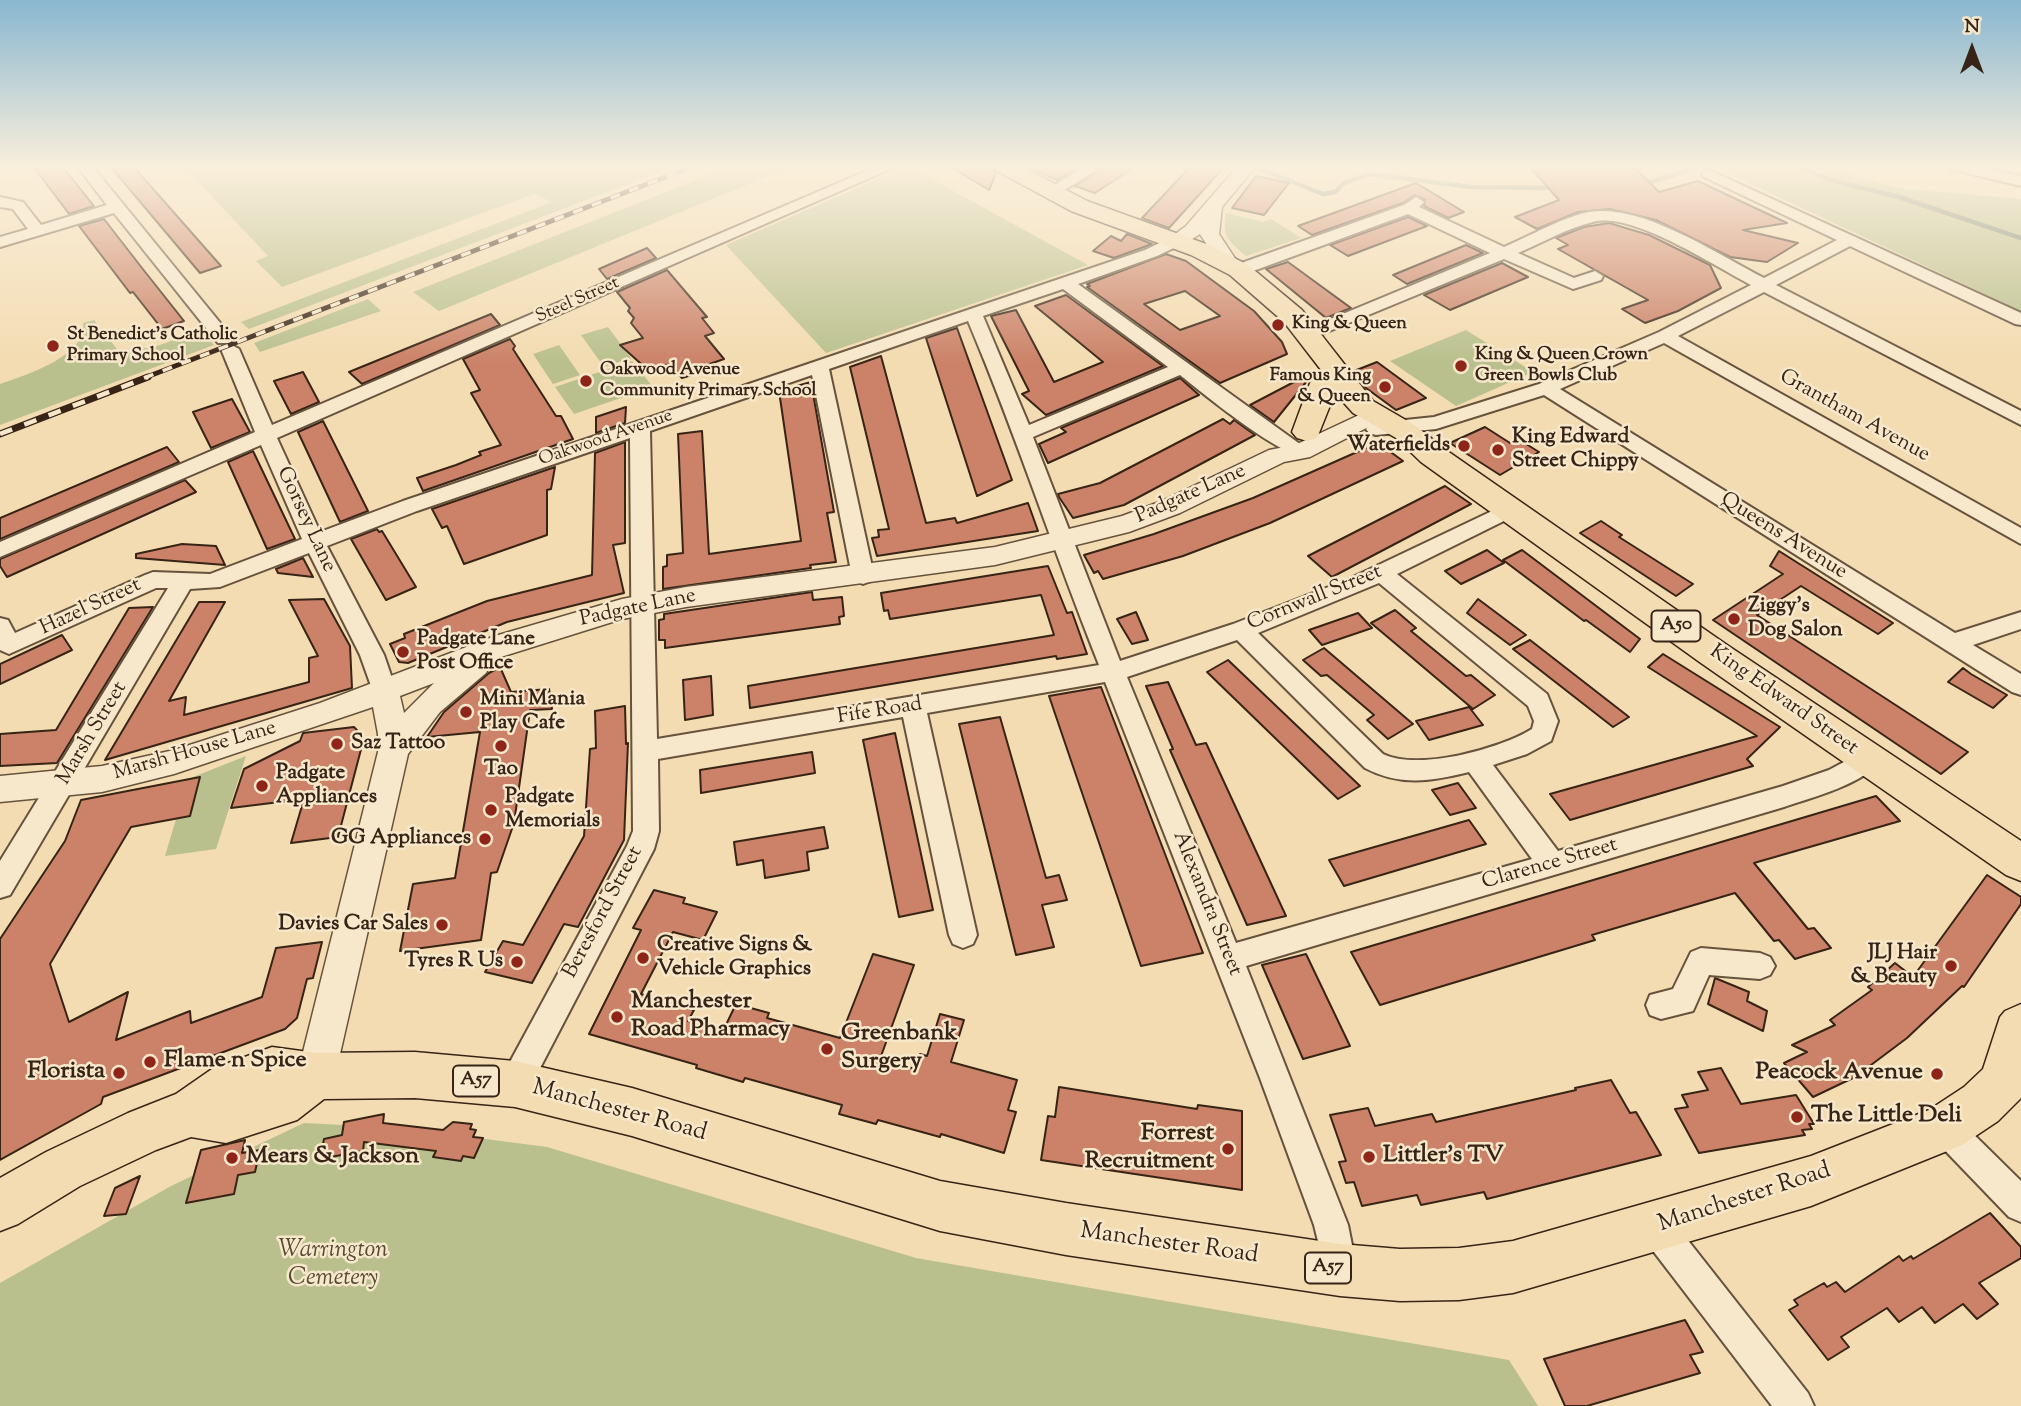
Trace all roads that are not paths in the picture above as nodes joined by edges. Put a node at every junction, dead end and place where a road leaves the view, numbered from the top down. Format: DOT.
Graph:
graph roads {
  1 [pos="36,232"];
  2 [pos="137,232"];
  3 [pos="738,232"];
  4 [pos="1148,232"];
  5 [pos="1191,232"];
  6 [pos="1209,232"];
  7 [pos="1336,232"];
  8 [pos="1453,232"];
  9 [pos="1555,232"];
  10 [pos="1662,232"];
  11 [pos="1832,232"];
  12 [pos="1850,240"];
  13 [pos="1177,241"];
  14 [pos="0,242"];
  15 [pos="1505,253"];
  16 [pos="1234,267"];
  17 [pos="1595,276"];
  18 [pos="1065,282"];
  19 [pos="1766,286"];
  20 [pos="973,313"];
  21 [pos="2021,320"];
  22 [pos="1310,334"];
  23 [pos="1665,337"];
  24 [pos="819,365"];
  25 [pos="1181,368"];
  26 [pos="1325,371"];
  27 [pos="1546,388"];
  28 [pos="2021,419"];
  29 [pos="1377,421"];
  30 [pos="640,427"];
  31 [pos="266,435"];
  32 [pos="1021,435"];
  33 [pos="1293,446"];
  34 [pos="1511,509"];
  35 [pos="2021,537"];
  36 [pos="1061,541"];
  37 [pos="315,544"];
  38 [pos="0,550"];
  39 [pos="1381,573"];
  40 [pos="863,576"];
  41 [pos="184,581"];
  42 [pos="643,605"];
  43 [pos="2021,620"];
  44 [pos="0,626"];
  45 [pos="1241,629"];
  46 [pos="505,643"];
  47 [pos="1952,643"];
  48 [pos="1113,672"];
  49 [pos="2021,685"];
  50 [pos="384,690"];
  51 [pos="913,706"];
  52 [pos="646,751"];
  53 [pos="393,752"];
  54 [pos="1868,759"];
  55 [pos="1475,760"];
  56 [pos="62,785"];
  57 [pos="0,789"];
  58 [pos="2021,863"];
  59 [pos="1552,864"];
  60 [pos="0,886"];
  61 [pos="963,935"];
  62 [pos="1228,958"];
  63 [pos="1760,966"];
  64 [pos="1661,1005"];
  65 [pos="2021,1026"];
  66 [pos="316,1076"];
  67 [pos="2012,1077"];
  68 [pos="515,1084"];
  69 [pos="1945,1128"];
  70 [pos="2021,1205"];
  71 [pos="0,1206"];
  72 [pos="1656,1227"];
  73 [pos="1340,1270"];
  74 [pos="1795,1406"];
  1 -- 14 [label="street"];
  2 -- 31 [label="street, Gorsey Lane"];
  3 -- 31 [label="street, Steel Street"];
  4 -- 13 [label="main road, A50"];
  5 -- 13 [label="street"];
  6 -- 16 [label="street"];
  7 -- 16 [label="street"];
  8 -- 15 [label="street"];
  9 -- 15 [label="street"];
  10 -- 19 [label="street"];
  11 -- 12 [label="street"];
  12 -- 19 [label="street"];
  12 -- 21 [label="street"];
  13 -- 16 [label="main road, A50"];
  13 -- 18 [label="street, Oakwood Avenue"];
  15 -- 17 [label="street"];
  15 -- 22 [label="street"];
  16 -- 22 [label="main road, A50"];
  18 -- 20 [label="street, Oakwood Avenue"];
  18 -- 25 [label="street"];
  19 -- 23 [label="street"];
  19 -- 28 [label="street"];
  20 -- 24 [label="street, Oakwood Avenue"];
  20 -- 32 [label="street, Alexandra Street"];
  22 -- 26 [label="main road, A50"];
  23 -- 27 [label="street"];
  23 -- 35 [label="street, Grantham Avenue"];
  24 -- 30 [label="street, Oakwood Avenue"];
  24 -- 40 [label="street"];
  25 -- 32 [label="street"];
  25 -- 33 [label="street"];
  26 -- 29 [label="main road, A50"];
  26 -- 33 [label="main road"];
  27 -- 29 [label="street"];
  27 -- 47 [label="street, Queens Avenue"];
  29 -- 33 [label="street, Padgate Lane"];
  29 -- 34 [label="main road, King Edward Street / A50"];
  30 -- 37 [label="street, Oakwood Avenue"];
  30 -- 42 [label="street, Beresford Street"];
  31 -- 37 [label="street, Gorsey Lane"];
  31 -- 38 [label="street, Steel Street"];
  32 -- 36 [label="street, Alexandra Street"];
  33 -- 36 [label="street, Padgate Lane"];
  34 -- 39 [label="street, Cornwall Street"];
  34 -- 54 [label="main road, King Edward Street / A50"];
  36 -- 40 [label="street, Padgate Lane"];
  36 -- 48 [label="street, Alexandra Street"];
  37 -- 41 [label="street, Hazel Street"];
  37 -- 50 [label="street, Gorsey Lane"];
  39 -- 45 [label="street, Cornwall Street"];
  39 -- 55 [label="street"];
  40 -- 42 [label="street, Padgate Lane"];
  41 -- 44 [label="street, Hazel Street"];
  41 -- 56 [label="street, Marsh Street"];
  42 -- 46 [label="street, Padgate Lane"];
  42 -- 52 [label="street, Beresford Street"];
  43 -- 47 [label="street"];
  45 -- 48 [label="street, Cornwall Street"];
  45 -- 55 [label="street"];
  46 -- 50 [label="street, Padgate Lane"];
  46 -- 53 [label="street"];
  47 -- 49 [label="street, Queens Avenue"];
  48 -- 51 [label="street, Fife Road"];
  48 -- 62 [label="street, Alexandra Street"];
  50 -- 53 [label="street"];
  50 -- 56 [label="street, Marsh House Lane"];
  51 -- 52 [label="street, Fife Road"];
  51 -- 61 [label="street"];
  52 -- 68 [label="street, Beresford Street"];
  53 -- 66 [label="street"];
  54 -- 58 [label="main road, King Edward Street / A50"];
  54 -- 59 [label="street, Clarence Street"];
  55 -- 59 [label="street"];
  56 -- 57 [label="street, Marsh House Lane"];
  56 -- 60 [label="street, Marsh Street"];
  59 -- 62 [label="street, Clarence Street"];
  62 -- 73 [label="street, Alexandra Street"];
  63 -- 64 [label="street"];
  65 -- 67 [label="main road, Manchester Road / A57"];
  66 -- 68 [label="main road, Manchester Road / A57"];
  66 -- 71 [label="main road"];
  67 -- 69 [label="main road, Manchester Road / A57"];
  68 -- 73 [label="main road, Manchester Road / A57"];
  69 -- 70 [label="street"];
  69 -- 72 [label="main road, Manchester Road / A57"];
  72 -- 73 [label="main road, Manchester Road / A57"];
  72 -- 74 [label="street"];
}
